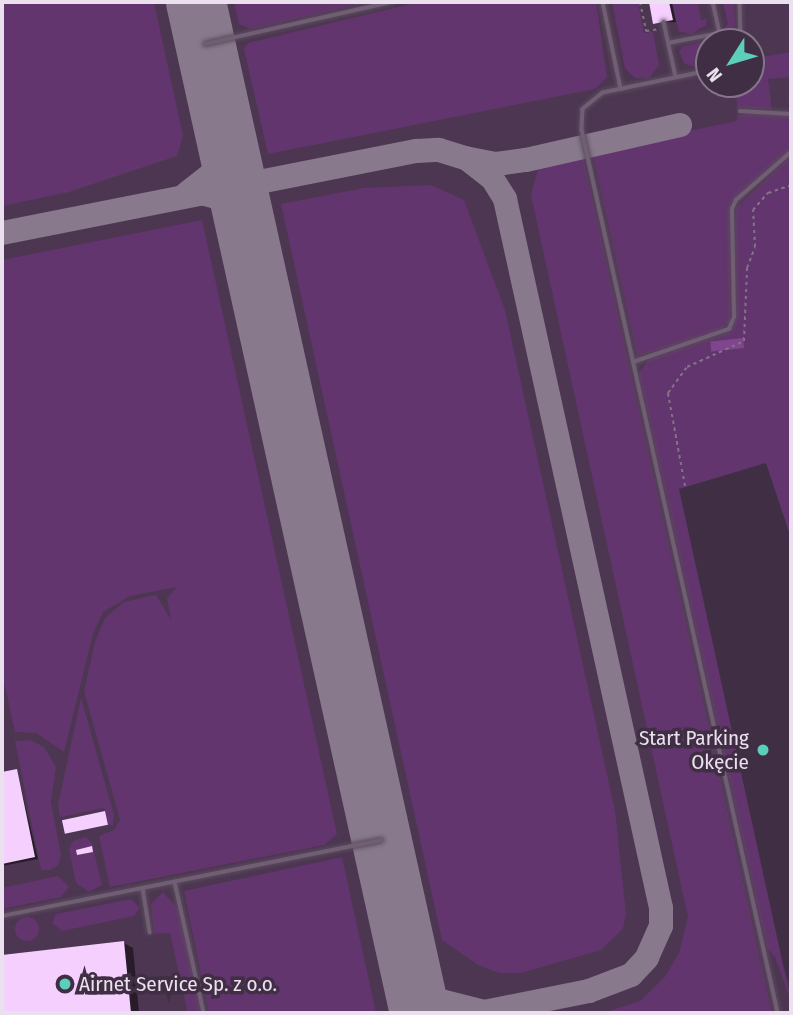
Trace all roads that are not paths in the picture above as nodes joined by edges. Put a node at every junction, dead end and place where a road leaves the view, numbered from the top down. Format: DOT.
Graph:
graph roads {
  1 [pos="392,2"];
  2 [pos="603,2"];
  3 [pos="713,2"];
  4 [pos="740,2"];
  5 [pos="664,25"];
  6 [pos="719,28"];
  7 [pos="741,28"];
  8 [pos="695,38"];
  9 [pos="668,43"];
  10 [pos="205,44"];
  11 [pos="695,74"];
  12 [pos="676,77"];
  13 [pos="621,89"];
  14 [pos="740,111"];
  15 [pos="791,114"];
  16 [pos="791,152"];
  17 [pos="633,362"];
  18 [pos="381,840"];
  19 [pos="175,882"];
  20 [pos="143,888"];
  21 [pos="2,916"];
  22 [pos="150,932"];
  23 [pos="204,1013"];
  24 [pos="778,1013"];
  1 -- 10 [label="lane"];
  2 -- 13 [label="lane"];
  3 -- 6 [label="lane"];
  4 -- 7 [label="lane"];
  5 -- 9 [label="lane"];
  8 -- 9 [label="lane"];
  9 -- 12 [label="lane"];
  11 -- 12 [label="lane"];
  12 -- 13 [label="lane"];
  13 -- 17 [label="lane"];
  14 -- 15 [label="lane"];
  16 -- 17 [label="lane"];
  17 -- 24 [label="lane"];
  18 -- 19 [label="lane"];
  19 -- 20 [label="lane"];
  19 -- 23 [label="lane"];
  20 -- 21 [label="lane"];
  20 -- 22 [label="lane"];
}
